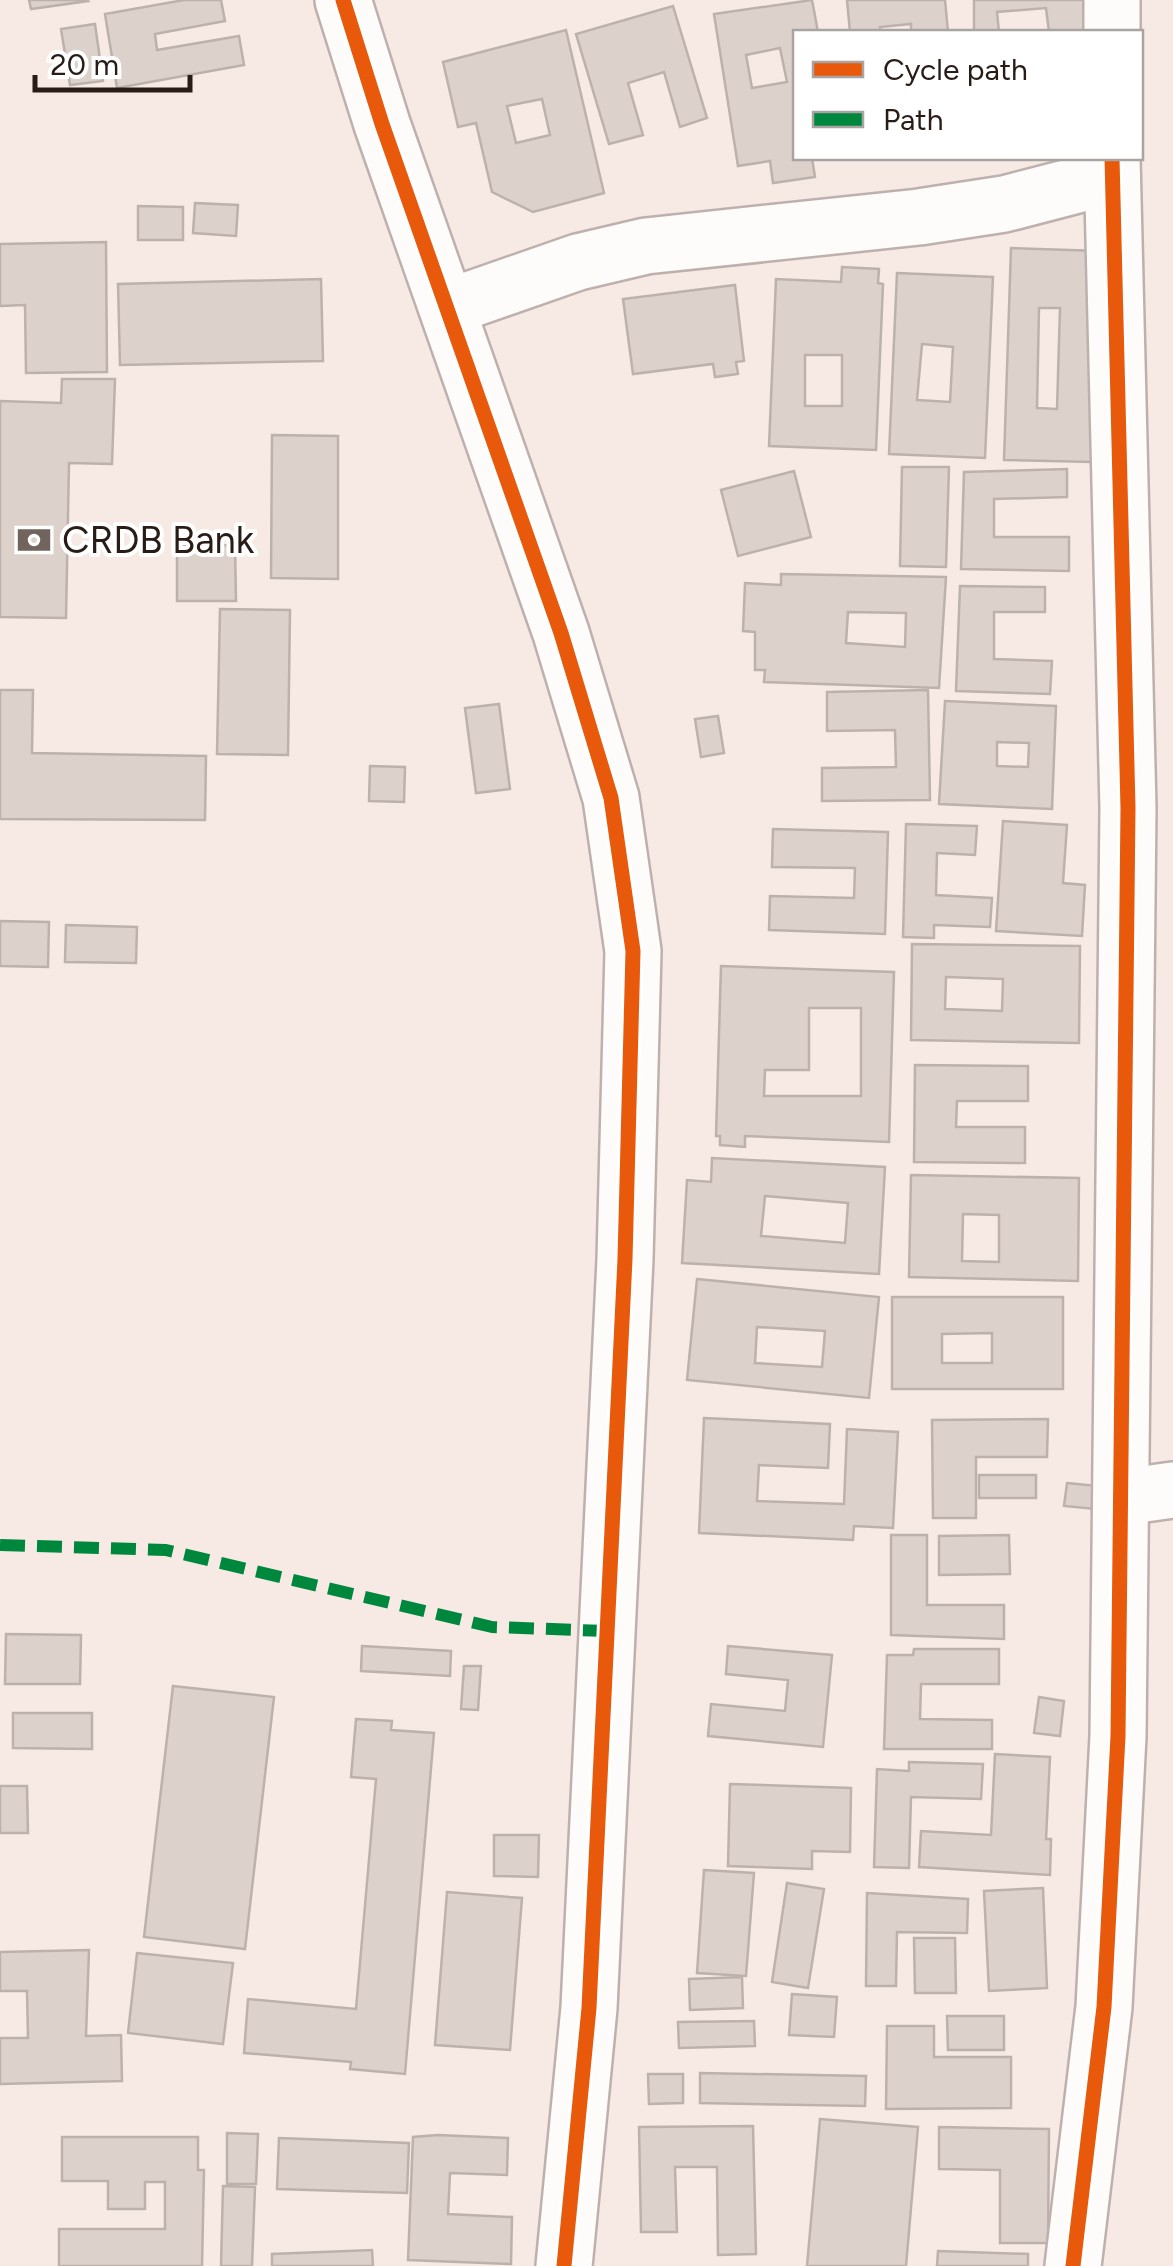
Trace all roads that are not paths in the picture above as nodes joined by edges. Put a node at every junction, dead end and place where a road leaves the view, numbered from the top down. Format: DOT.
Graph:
graph roads {
  1 [pos="343,0"];
  2 [pos="1112,0"];
  3 [pos="1112,30"];
  4 [pos="1112,166"];
  5 [pos="449,307"];
  6 [pos="1148,1494"];
  7 [pos="564,2266"];
  8 [pos="1073,2266"];
  1 -- 5 [label="street"];
  2 -- 3 [label="street"];
  4 -- 5 [label="street"];
  4 -- 6 [label="street"];
  5 -- 7 [label="street"];
  6 -- 8 [label="street"];
}
